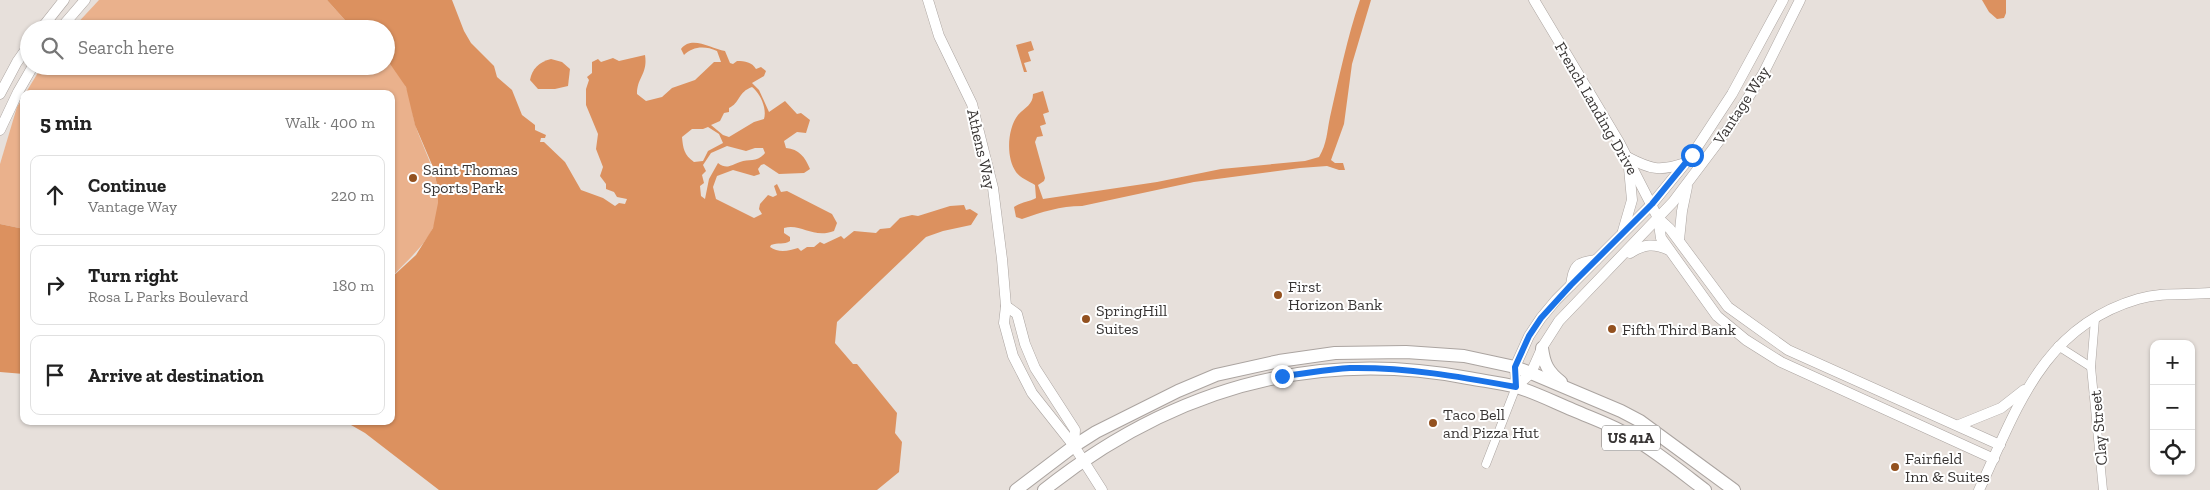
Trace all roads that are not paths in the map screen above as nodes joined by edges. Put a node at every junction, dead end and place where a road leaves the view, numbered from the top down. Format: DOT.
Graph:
graph roads {
  1 [pos="64,0"];
  2 [pos="85,0"];
  3 [pos="928,0"];
  4 [pos="1534,0"];
  5 [pos="1783,0"];
  6 [pos="1800,0"];
  7 [pos="48,20"];
  8 [pos="68,20"];
  9 [pos="20,58"];
  10 [pos="28,75"];
  11 [pos="0,94"];
  12 [pos="0,130"];
  13 [pos="1627,157"];
  14 [pos="1686,163"];
  15 [pos="1689,182"];
  16 [pos="1652,204"];
  17 [pos="1658,218"];
  18 [pos="1621,236"];
  19 [pos="1679,240"];
  20 [pos="1669,250"];
  21 [pos="1616,261"];
  22 [pos="2210,293"];
  23 [pos="1006,306"];
  24 [pos="1728,307"];
  25 [pos="1718,316"];
  26 [pos="2095,318"];
  27 [pos="2058,346"];
  28 [pos="1542,348"];
  29 [pos="1515,367"];
  30 [pos="2091,367"];
  31 [pos="1531,373"];
  32 [pos="1516,387"];
  33 [pos="2026,388"];
  34 [pos="1573,391"];
  35 [pos="1911,403"];
  36 [pos="1905,418"];
  37 [pos="1959,425"];
  38 [pos="2000,444"];
  39 [pos="1074,446"];
  40 [pos="1994,459"];
  41 [pos="1082,460"];
  42 [pos="1486,464"];
  43 [pos="1684,474"];
  44 [pos="1016,490"];
  45 [pos="1044,490"];
  46 [pos="1102,490"];
  47 [pos="1704,490"];
  48 [pos="1714,490"];
  49 [pos="1734,490"];
  50 [pos="1979,490"];
  51 [pos="2103,490"];
  1 -- 7 [label="street"];
  2 -- 8 [label="street"];
  3 -- 23 [label="street, Athens Way"];
  4 -- 13 [label="street, French Landing Drive"];
  5 -- 14 [label="street, Vantage Way"];
  6 -- 15 [label="street, Vantage Way"];
  9 -- 11 [label="street"];
  10 -- 12 [label="street"];
  13 -- 14 [label="street"];
  13 -- 16 [label="street, French Landing Drive"];
  13 -- 18 [label="street"];
  14 -- 16 [label="street, Vantage Way"];
  15 -- 17 [label="street, Vantage Way"];
  15 -- 19 [label="street"];
  16 -- 17 [label="street, French Landing Drive"];
  16 -- 18 [label="street, Vantage Way"];
  17 -- 19 [label="street, French Landing Drive"];
  17 -- 20 [label="street, French Landing Drive"];
  17 -- 21 [label="street, Vantage Way"];
  18 -- 29 [label="street, Vantage Way"];
  19 -- 24 [label="street, French Landing Drive"];
  20 -- 21 [label="street"];
  20 -- 25 [label="street, French Landing Drive"];
  21 -- 28 [label="street, Vantage Way"];
  22 -- 26 [label="street"];
  23 -- 39 [label="street, Athens Way"];
  23 -- 39 [label="street, Athens Way"];
  24 -- 25 [label="street"];
  24 -- 35 [label="street, French Landing Drive"];
  25 -- 36 [label="street, French Landing Drive"];
  26 -- 27 [label="street"];
  26 -- 30 [label="street, Clay Street"];
  27 -- 30 [label="street, Clay Street"];
  27 -- 33 [label="street"];
  28 -- 31 [label="street, Vantage Way"];
  28 -- 34 [label="main road"];
  29 -- 31 [label="main road, US 41A"];
  29 -- 32 [label="street, Vantage Way"];
  29 -- 39 [label="main road, US 41A"];
  30 -- 51 [label="street, Clay Street"];
  31 -- 32 [label="street, Vantage Way"];
  31 -- 34 [label="main road, US 41A"];
  32 -- 41 [label="main road, US 41A"];
  32 -- 42 [label="street"];
  32 -- 43 [label="main road, US 41A"];
  33 -- 37 [label="street"];
  33 -- 38 [label="street"];
  34 -- 49 [label="main road, US 41A"];
  35 -- 36 [label="street"];
  35 -- 37 [label="street, French Landing Drive"];
  36 -- 40 [label="street, French Landing Drive"];
  37 -- 38 [label="street, French Landing Drive"];
  38 -- 40 [label="street"];
  39 -- 41 [label="street, Athens Way"];
  39 -- 44 [label="main road, US 41A"];
  40 -- 50 [label="street"];
  41 -- 45 [label="main road, US 41A"];
  41 -- 46 [label="street, Athens Way"];
  43 -- 47 [label="main road, US 41A"];
  43 -- 48 [label="main road"];
}
